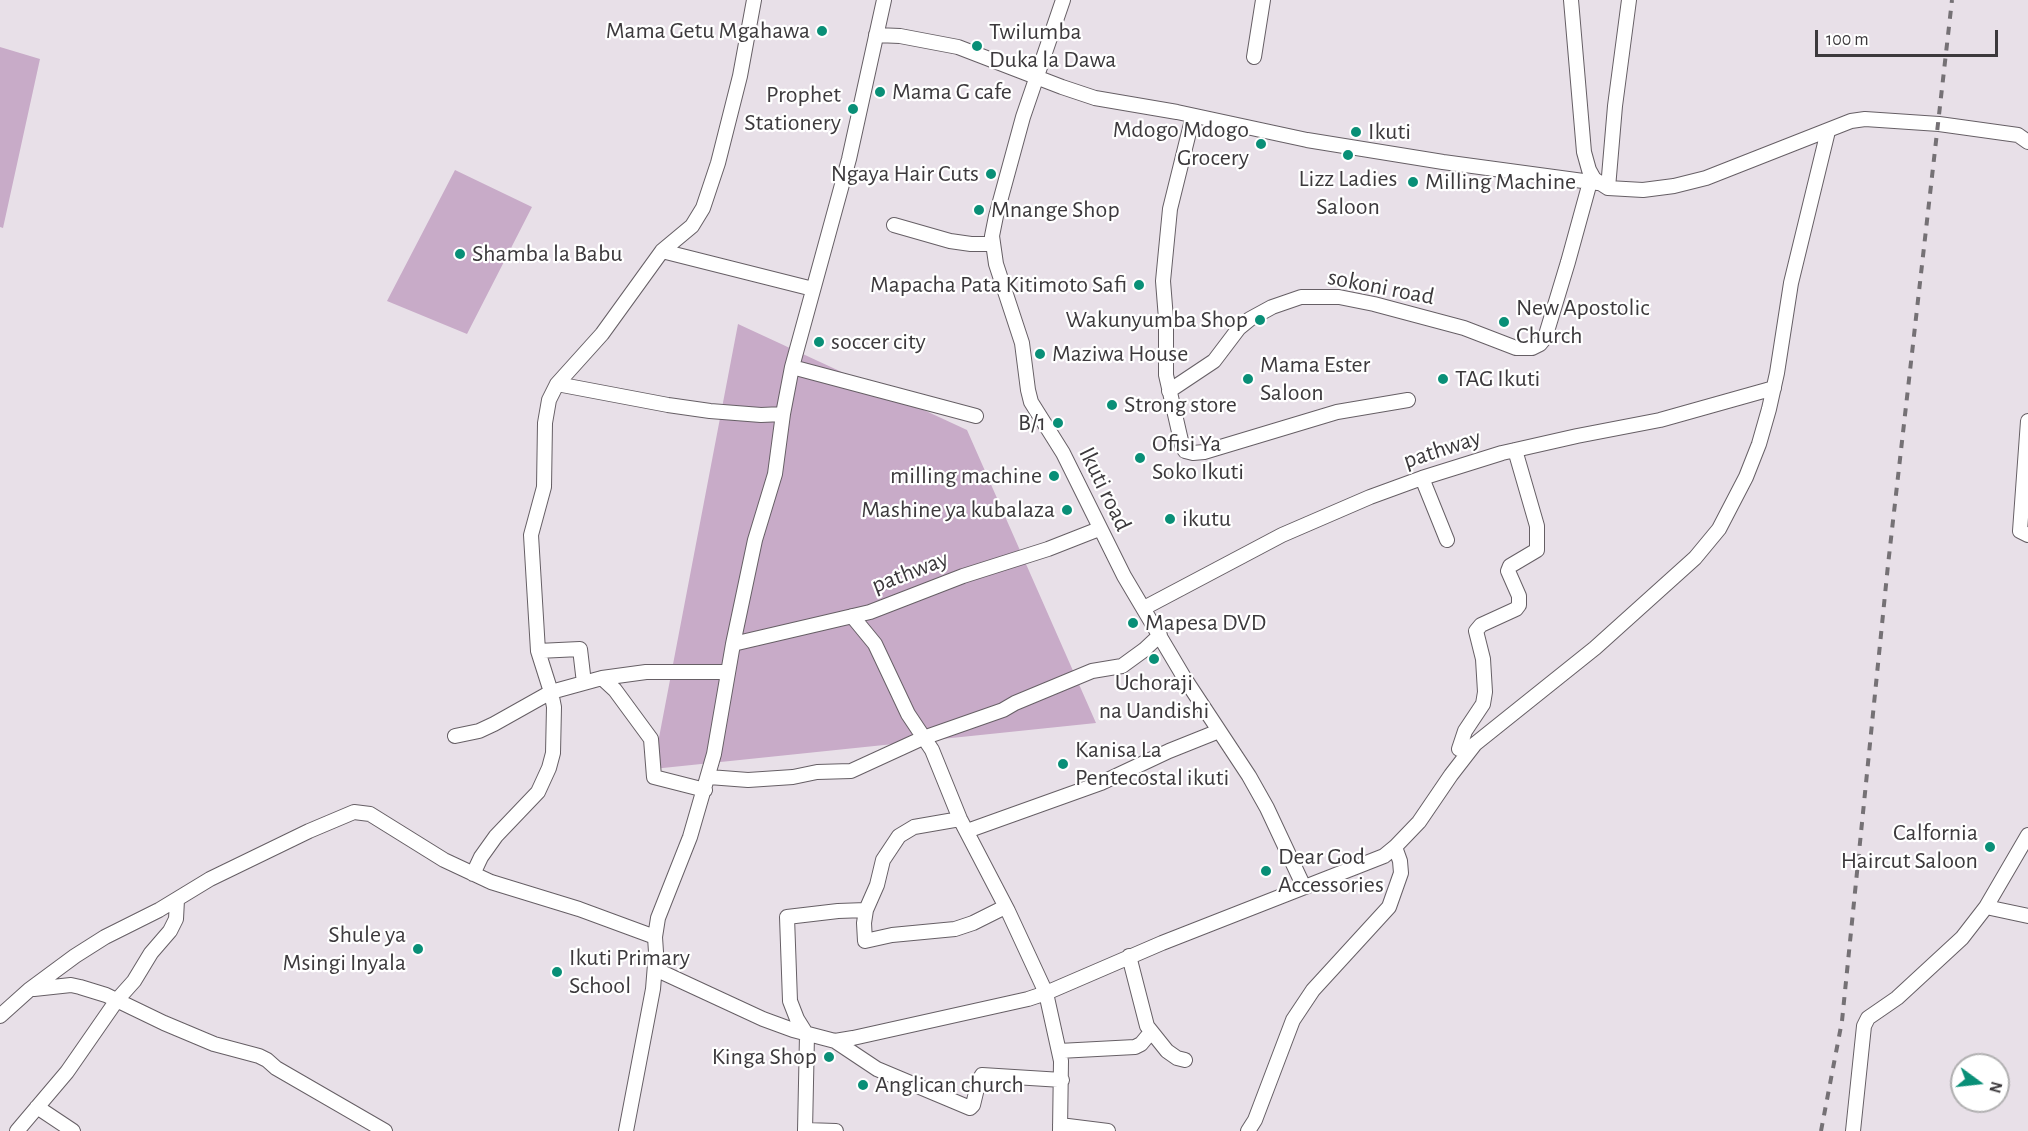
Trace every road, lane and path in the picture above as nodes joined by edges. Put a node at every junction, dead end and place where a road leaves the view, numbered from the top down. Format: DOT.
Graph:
graph roads {
  1 [pos="754,0"];
  2 [pos="884,0"];
  3 [pos="1063,0"];
  4 [pos="1263,0"];
  5 [pos="1571,0"];
  6 [pos="1629,0"];
  7 [pos="876,35"];
  8 [pos="1254,57"];
  9 [pos="1036,78"];
  10 [pos="1193,116"];
  11 [pos="1828,131"];
  12 [pos="2025,137"];
  13 [pos="1599,184"];
  14 [pos="894,225"];
  15 [pos="993,244"];
  16 [pos="662,251"];
  17 [pos="813,289"];
  18 [pos="792,367"];
  19 [pos="557,384"];
  20 [pos="1774,388"];
  21 [pos="1169,391"];
  22 [pos="1408,400"];
  23 [pos="783,414"];
  24 [pos="976,416"];
  25 [pos="2028,422"];
  26 [pos="1515,450"];
  27 [pos="1422,478"];
  28 [pos="1099,529"];
  29 [pos="2028,535"];
  30 [pos="1447,540"];
  31 [pos="1144,608"];
  32 [pos="852,616"];
  33 [pos="1160,635"];
  34 [pos="733,644"];
  35 [pos="538,651"];
  36 [pos="728,672"];
  37 [pos="602,678"];
  38 [pos="584,683"];
  39 [pos="551,692"];
  40 [pos="1219,731"];
  41 [pos="455,736"];
  42 [pos="923,738"];
  43 [pos="1459,749"];
  44 [pos="707,783"];
  45 [pos="964,825"];
  46 [pos="2028,835"];
  47 [pos="1395,847"];
  48 [pos="473,874"];
  49 [pos="1304,888"];
  50 [pos="177,900"];
  51 [pos="1005,907"];
  52 [pos="1986,907"];
  53 [pos="866,910"];
  54 [pos="2028,916"];
  55 [pos="655,937"];
  56 [pos="1129,956"];
  57 [pos="655,969"];
  58 [pos="29,990"];
  59 [pos="1046,993"];
  60 [pos="117,1000"];
  61 [pos="0,1016"];
  62 [pos="1151,1032"];
  63 [pos="807,1035"];
  64 [pos="835,1041"];
  65 [pos="1059,1051"];
  66 [pos="1185,1060"];
  67 [pos="1062,1080"];
  68 [pos="37,1107"];
  69 [pos="1060,1128"];
  70 [pos="17,1131"];
  71 [pos="72,1131"];
  72 [pos="385,1131"];
  73 [pos="626,1131"];
  74 [pos="805,1131"];
  75 [pos="836,1131"];
  76 [pos="1108,1131"];
  77 [pos="1248,1131"];
  78 [pos="1853,1131"];
  1 -- 16 [label="street"];
  2 -- 7 [label="street"];
  3 -- 9 [label="street, Ikuti road"];
  4 -- 8 [label="street"];
  5 -- 13 [label="street"];
  6 -- 13 [label="street"];
  7 -- 9 [label="street"];
  7 -- 17 [label="street"];
  9 -- 10 [label="street"];
  9 -- 15 [label="street, Ikuti road"];
  10 -- 13 [label="street"];
  10 -- 21 [label="street"];
  11 -- 12 [label="street"];
  11 -- 13 [label="street"];
  11 -- 20 [label="street"];
  13 -- 21 [label="street, sokoni road"];
  14 -- 15 [label="street"];
  15 -- 28 [label="street, Ikuti road"];
  16 -- 17 [label="street"];
  16 -- 19 [label="street"];
  17 -- 18 [label="street"];
  18 -- 23 [label="street"];
  18 -- 24 [label="street"];
  19 -- 23 [label="street"];
  19 -- 35 [label="street"];
  20 -- 26 [label="street, pathway"];
  20 -- 47 [label="street"];
  21 -- 22 [label="street"];
  23 -- 34 [label="street"];
  25 -- 29 [label="street"];
  26 -- 27 [label="street, pathway"];
  26 -- 43 [label="street"];
  27 -- 30 [label="street"];
  27 -- 31 [label="street, pathway"];
  28 -- 31 [label="street, Ikuti road"];
  28 -- 32 [label="street, pathway"];
  31 -- 33 [label="street, Ikuti road"];
  32 -- 34 [label="street, pathway"];
  32 -- 42 [label="street"];
  33 -- 40 [label="street, Ikuti road"];
  33 -- 42 [label="street"];
  34 -- 36 [label="street"];
  35 -- 38 [label="street"];
  35 -- 39 [label="street"];
  36 -- 37 [label="street"];
  36 -- 44 [label="street"];
  37 -- 38 [label="street"];
  37 -- 44 [label="street"];
  38 -- 39 [label="street"];
  39 -- 41 [label="street"];
  39 -- 48 [label="street"];
  40 -- 45 [label="street"];
  40 -- 49 [label="street, Ikuti road"];
  42 -- 44 [label="street"];
  42 -- 45 [label="street"];
  44 -- 55 [label="street"];
  45 -- 51 [label="street"];
  45 -- 53 [label="street"];
  46 -- 52 [label="street"];
  47 -- 49 [label="street"];
  47 -- 77 [label="street"];
  48 -- 50 [label="street"];
  48 -- 55 [label="street"];
  49 -- 56 [label="street"];
  50 -- 58 [label="street"];
  50 -- 60 [label="street"];
  51 -- 53 [label="street"];
  51 -- 59 [label="street"];
  52 -- 54 [label="street"];
  52 -- 78 [label="street"];
  53 -- 63 [label="street"];
  55 -- 57 [label="street"];
  56 -- 59 [label="street"];
  56 -- 62 [label="street"];
  57 -- 63 [label="street"];
  57 -- 73 [label="street"];
  58 -- 60 [label="street"];
  58 -- 61 [label="street"];
  59 -- 64 [label="street"];
  59 -- 65 [label="street"];
  60 -- 68 [label="street"];
  60 -- 72 [label="street"];
  62 -- 65 [label="street"];
  62 -- 66 [label="street"];
  63 -- 64 [label="street"];
  63 -- 74 [label="street"];
  64 -- 67 [label="street"];
  65 -- 67 [label="street"];
  67 -- 69 [label="street"];
  68 -- 70 [label="street"];
  68 -- 71 [label="street"];
  69 -- 76 [label="street"];
  74 -- 75 [label="street"];
}
